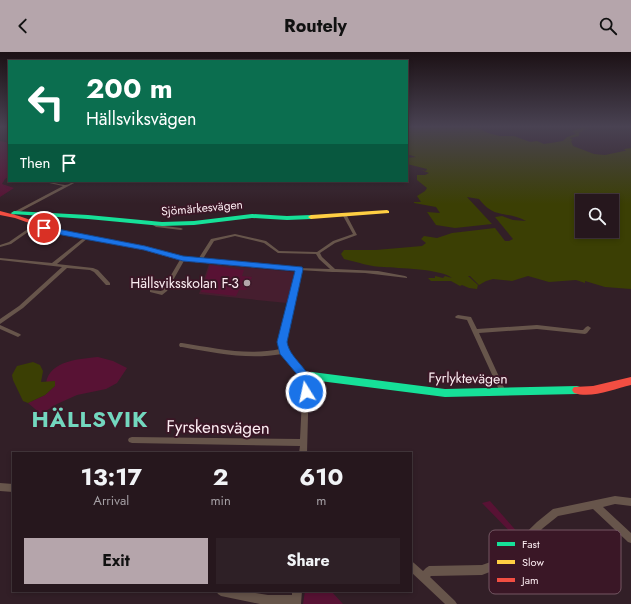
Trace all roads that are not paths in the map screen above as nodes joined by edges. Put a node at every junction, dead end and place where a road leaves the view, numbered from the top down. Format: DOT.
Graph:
graph roads {
  1 [pos="47,182"];
  2 [pos="74,182"];
  3 [pos="68,186"];
  4 [pos="387,212"];
  5 [pos="0,213"];
  6 [pos="12,214"];
  7 [pos="344,214"];
  8 [pos="154,224"];
  9 [pos="36,225"];
  10 [pos="181,229"];
  11 [pos="87,237"];
  12 [pos="0,246"];
  13 [pos="318,252"];
  14 [pos="0,258"];
  15 [pos="183,259"];
  16 [pos="199,261"];
  17 [pos="54,264"];
  18 [pos="66,266"];
  19 [pos="299,271"];
  20 [pos="334,271"];
  21 [pos="405,277"];
  22 [pos="108,284"];
  23 [pos="152,291"];
  24 [pos="458,317"];
  25 [pos="0,322"];
  26 [pos="0,327"];
  27 [pos="588,328"];
  28 [pos="475,330"];
  29 [pos="18,335"];
  30 [pos="182,345"];
  31 [pos="283,351"];
  32 [pos="306,378"];
  33 [pos="631,381"];
  34 [pos="503,392"];
  35 [pos="132,440"];
  36 [pos="303,443"];
  37 [pos="303,452"];
  38 [pos="0,487"];
  39 [pos="12,488"];
  40 [pos="631,502"];
  41 [pos="595,505"];
  42 [pos="535,530"];
  43 [pos="631,539"];
  44 [pos="412,567"];
  45 [pos="489,568"];
  46 [pos="424,577"];
  47 [pos="226,592"];
  48 [pos="296,598"];
  49 [pos="452,604"];
  1 -- 3 [label="street"];
  2 -- 3 [label="street"];
  3 -- 6 [label="street"];
  4 -- 7 [label="street, Sjömärkesvägen"];
  5 -- 6 [label="street"];
  6 -- 8 [label="street, Sjömärkesvägen"];
  6 -- 9 [label="street"];
  7 -- 8 [label="street, Sjömärkesvägen"];
  7 -- 13 [label="street"];
  8 -- 10 [label="street"];
  9 -- 11 [label="street"];
  9 -- 12 [label="street"];
  11 -- 15 [label="street"];
  11 -- 17 [label="street"];
  13 -- 16 [label="street"];
  13 -- 20 [label="street"];
  14 -- 17 [label="street"];
  15 -- 16 [label="street"];
  15 -- 23 [label="street"];
  16 -- 19 [label="street"];
  17 -- 18 [label="street"];
  18 -- 22 [label="street"];
  18 -- 25 [label="street"];
  19 -- 20 [label="street"];
  19 -- 31 [label="street"];
  20 -- 21 [label="street"];
  24 -- 28 [label="street"];
  26 -- 29 [label="street"];
  27 -- 28 [label="street"];
  28 -- 34 [label="street"];
  30 -- 31 [label="street"];
  31 -- 32 [label="street"];
  32 -- 34 [label="street, Fyrlyktevägen"];
  32 -- 36 [label="street"];
  33 -- 34 [label="street, Fyrlyktevägen"];
  35 -- 36 [label="street, Fyrskensvägen"];
  36 -- 37 [label="street"];
  38 -- 39 [label="street"];
  40 -- 41 [label="street"];
  41 -- 42 [label="street"];
  41 -- 43 [label="street"];
  44 -- 46 [label="street"];
  45 -- 46 [label="street"];
  46 -- 49 [label="street"];
  47 -- 48 [label="street"];
}
